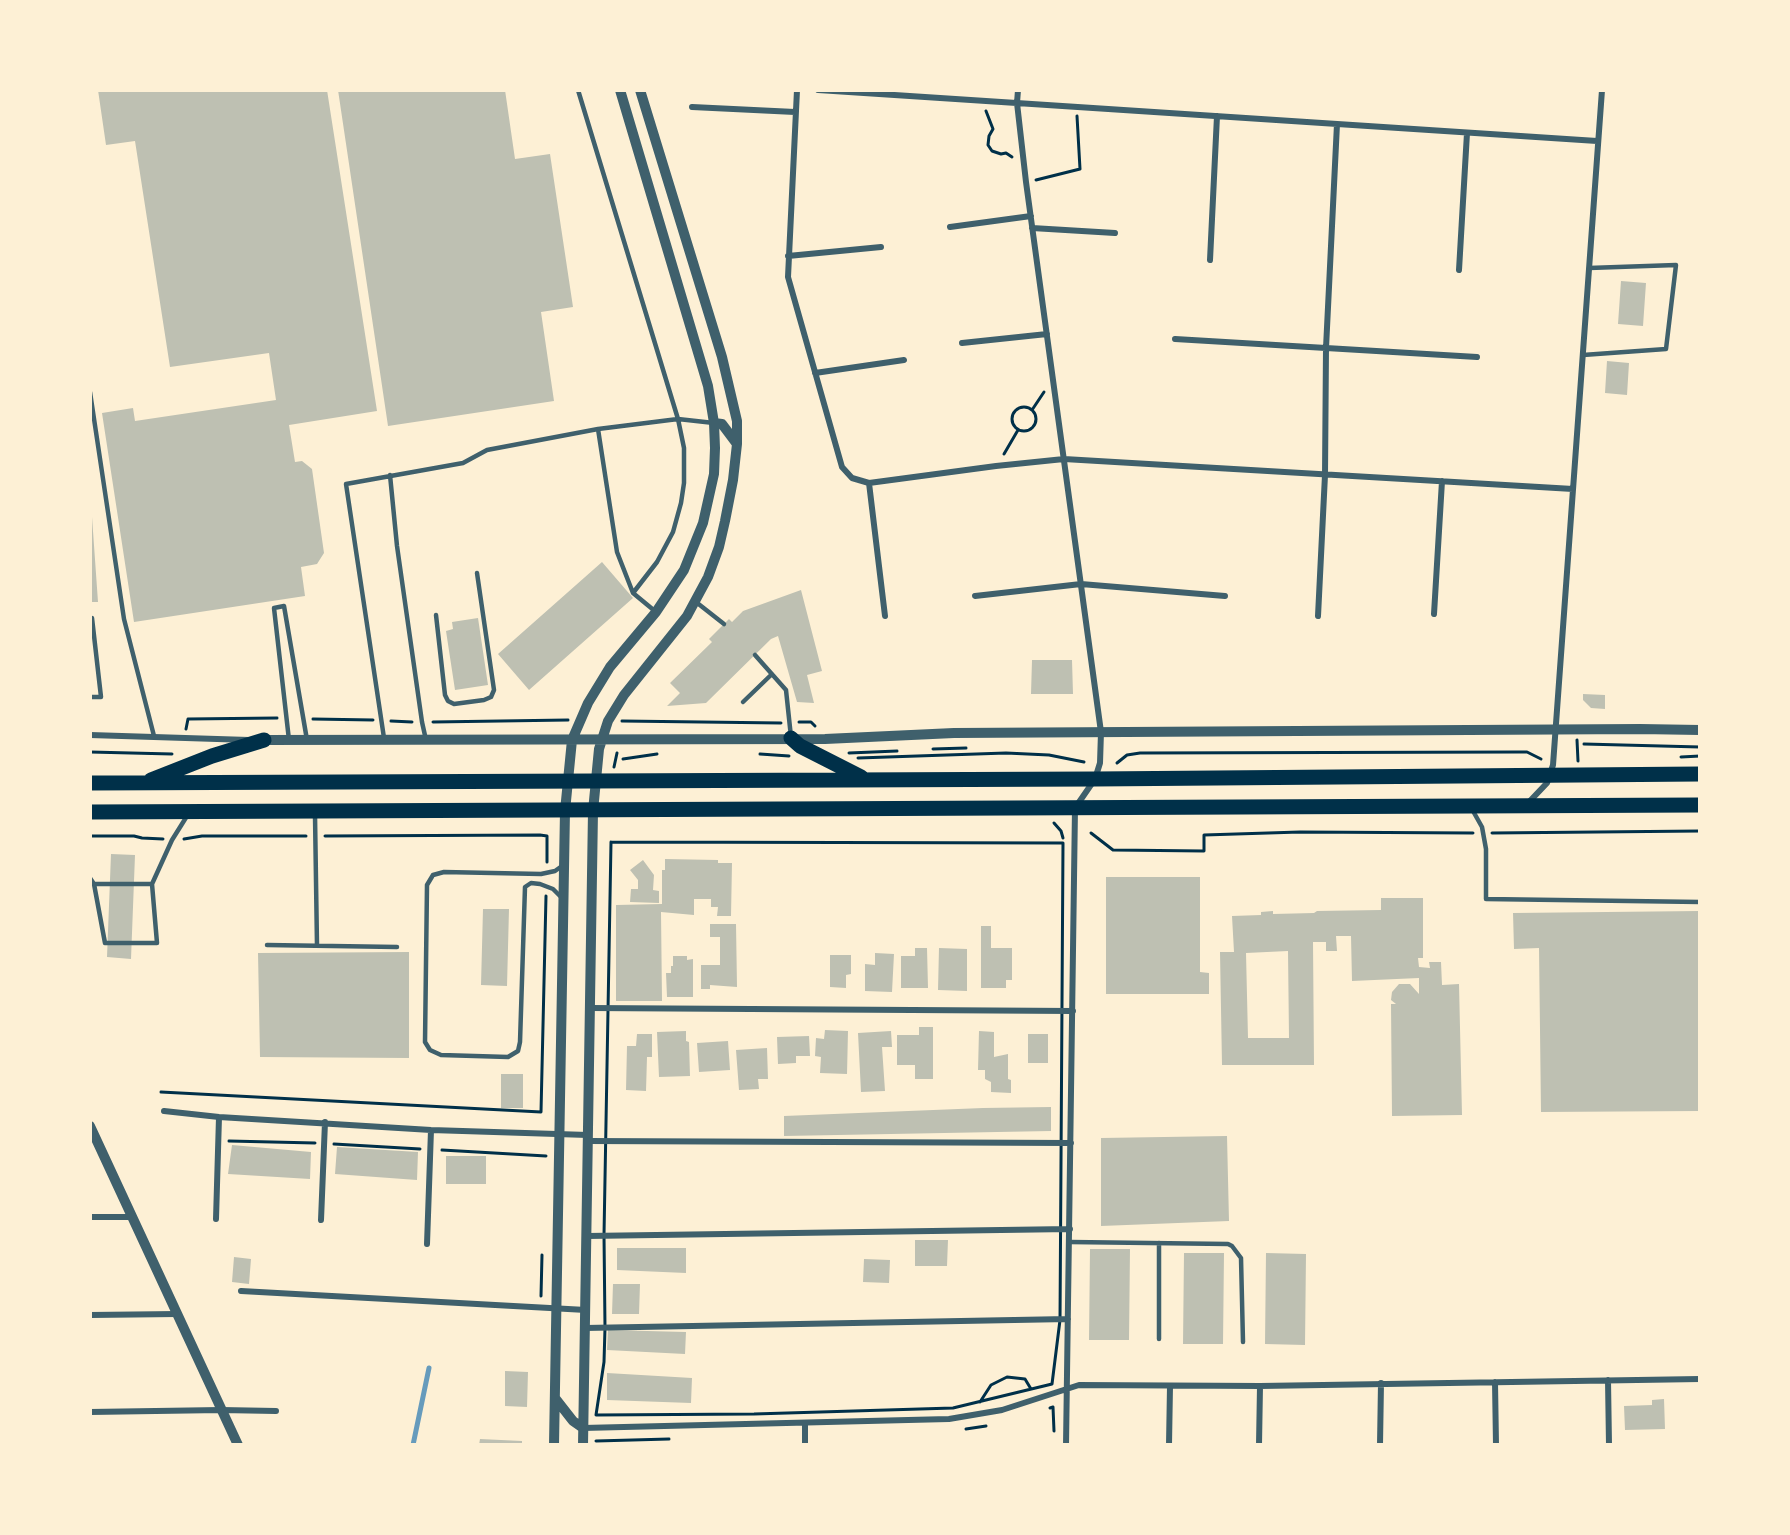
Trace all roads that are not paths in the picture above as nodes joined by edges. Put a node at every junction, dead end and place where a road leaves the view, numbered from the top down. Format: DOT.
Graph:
graph roads {
  1 [pos="578,90"];
  2 [pos="620,90"];
  3 [pos="640,90"];
  4 [pos="797,90"];
  5 [pos="818,90"];
  6 [pos="1018,90"];
  7 [pos="1602,90"];
  8 [pos="1017,103"];
  9 [pos="692,107"];
  10 [pos="795,112"];
  11 [pos="1217,116"];
  12 [pos="1337,124"];
  13 [pos="1467,132"];
  14 [pos="1597,141"];
  15 [pos="1030,216"];
  16 [pos="950,227"];
  17 [pos="1032,228"];
  18 [pos="1114,233"];
  19 [pos="881,248"];
  20 [pos="788,256"];
  21 [pos="1210,260"];
  22 [pos="1589,268"];
  23 [pos="1460,270"];
  24 [pos="1047,334"];
  25 [pos="1174,339"];
  26 [pos="962,343"];
  27 [pos="1326,348"];
  28 [pos="1583,355"];
  29 [pos="1477,357"];
  30 [pos="904,360"];
  31 [pos="815,373"];
  32 [pos="90,392"];
  33 [pos="678,419"];
  34 [pos="714,423"];
  35 [pos="598,429"];
  36 [pos="737,444"];
  37 [pos="1064,459"];
  38 [pos="1324,474"];
  39 [pos="390,475"];
  40 [pos="1442,481"];
  41 [pos="869,483"];
  42 [pos="1573,489"];
  43 [pos="477,573"];
  44 [pos="1081,584"];
  45 [pos="633,593"];
  46 [pos="975,596"];
  47 [pos="1225,596"];
  48 [pos="696,602"];
  49 [pos="656,612"];
  50 [pos="1434,614"];
  51 [pos="436,615"];
  52 [pos="885,616"];
  53 [pos="1318,616"];
  54 [pos="90,618"];
  55 [pos="724,624"];
  56 [pos="755,655"];
  57 [pos="771,674"];
  58 [pos="90,698"];
  59 [pos="743,702"];
  60 [pos="1556,729"];
  61 [pos="1700,730"];
  62 [pos="1101,732"];
  63 [pos="90,735"];
  64 [pos="154,736"];
  65 [pos="791,738"];
  66 [pos="264,740"];
  67 [pos="289,740"];
  68 [pos="307,740"];
  69 [pos="384,740"];
  70 [pos="572,740"];
  71 [pos="601,740"];
  72 [pos="426,741"];
  73 [pos="1552,770"];
  74 [pos="1700,774"];
  75 [pos="1095,779"];
  76 [pos="870,780"];
  77 [pos="567,781"];
  78 [pos="595,781"];
  79 [pos="90,783"];
  80 [pos="142,783"];
  81 [pos="1700,805"];
  82 [pos="1470,806"];
  83 [pos="1524,806"];
  84 [pos="1075,808"];
  85 [pos="593,810"];
  86 [pos="565,811"];
  87 [pos="90,812"];
  88 [pos="189,812"];
  89 [pos="315,812"];
  90 [pos="565,864"];
  91 [pos="90,878"];
  92 [pos="94,884"];
  93 [pos="152,884"];
  94 [pos="564,900"];
  95 [pos="1700,902"];
  96 [pos="267,945"];
  97 [pos="317,946"];
  98 [pos="397,947"];
  99 [pos="590,1008"];
  100 [pos="1073,1011"];
  101 [pos="164,1111"];
  102 [pos="219,1117"];
  103 [pos="325,1122"];
  104 [pos="90,1126"];
  105 [pos="431,1130"];
  106 [pos="559,1134"];
  107 [pos="588,1138"];
  108 [pos="1071,1143"];
  109 [pos="90,1217"];
  110 [pos="133,1217"];
  111 [pos="216,1219"];
  112 [pos="321,1220"];
  113 [pos="1070,1229"];
  114 [pos="587,1236"];
  115 [pos="1070,1242"];
  116 [pos="1159,1243"];
  117 [pos="427,1244"];
  118 [pos="241,1291"];
  119 [pos="557,1310"];
  120 [pos="586,1310"];
  121 [pos="177,1314"];
  122 [pos="90,1315"];
  123 [pos="1068,1319"];
  124 [pos="585,1328"];
  125 [pos="1159,1339"];
  126 [pos="1243,1342"];
  127 [pos="1700,1379"];
  128 [pos="1608,1380"];
  129 [pos="1495,1382"];
  130 [pos="1381,1383"];
  131 [pos="1170,1386"];
  132 [pos="1260,1386"];
  133 [pos="1067,1388"];
  134 [pos="555,1398"];
  135 [pos="221,1410"];
  136 [pos="276,1411"];
  137 [pos="90,1412"];
  138 [pos="805,1423"];
  139 [pos="583,1428"];
  140 [pos="238,1445"];
  141 [pos="554,1445"];
  142 [pos="583,1445"];
  143 [pos="805,1445"];
  144 [pos="1066,1445"];
  145 [pos="1169,1445"];
  146 [pos="1259,1445"];
  147 [pos="1380,1445"];
  148 [pos="1496,1445"];
  149 [pos="1609,1445"];
  1 -- 33 [label="lane"];
  2 -- 34 [label="street"];
  3 -- 36 [label="street"];
  4 -- 10 [label="street"];
  5 -- 8 [label="street"];
  6 -- 8 [label="street"];
  7 -- 14 [label="street"];
  8 -- 11 [label="street"];
  8 -- 15 [label="street"];
  9 -- 10 [label="street"];
  10 -- 20 [label="street"];
  11 -- 12 [label="street"];
  11 -- 21 [label="street"];
  12 -- 13 [label="street"];
  12 -- 27 [label="street"];
  13 -- 14 [label="street"];
  13 -- 23 [label="street"];
  14 -- 22 [label="street"];
  15 -- 16 [label="street"];
  15 -- 17 [label="street"];
  17 -- 18 [label="street"];
  17 -- 24 [label="street"];
  19 -- 20 [label="street"];
  20 -- 31 [label="street"];
  22 -- 28 [label="street"];
  22 -- 28 [label="lane"];
  24 -- 26 [label="street"];
  24 -- 37 [label="street"];
  25 -- 27 [label="street"];
  27 -- 29 [label="street"];
  27 -- 38 [label="street"];
  28 -- 42 [label="street"];
  30 -- 31 [label="street"];
  31 -- 41 [label="street"];
  32 -- 64 [label="lane"];
  33 -- 34 [label="lane"];
  33 -- 35 [label="lane"];
  33 -- 45 [label="lane"];
  34 -- 36 [label="street"];
  34 -- 49 [label="street"];
  35 -- 39 [label="lane"];
  35 -- 45 [label="lane"];
  36 -- 48 [label="street"];
  37 -- 38 [label="street"];
  37 -- 41 [label="street"];
  37 -- 44 [label="street"];
  38 -- 40 [label="street"];
  38 -- 53 [label="street"];
  39 -- 69 [label="lane"];
  39 -- 72 [label="lane"];
  40 -- 42 [label="street"];
  40 -- 50 [label="street"];
  41 -- 52 [label="street"];
  42 -- 60 [label="street"];
  43 -- 51 [label="lane"];
  44 -- 46 [label="street"];
  44 -- 47 [label="street"];
  44 -- 62 [label="street"];
  45 -- 49 [label="lane"];
  48 -- 55 [label="lane"];
  48 -- 71 [label="street"];
  49 -- 70 [label="street"];
  54 -- 58 [label="lane"];
  56 -- 57 [label="lane"];
  57 -- 59 [label="lane"];
  57 -- 65 [label="lane"];
  60 -- 61 [label="street"];
  60 -- 62 [label="street"];
  60 -- 73 [label="street"];
  62 -- 65 [label="street"];
  62 -- 75 [label="street"];
  63 -- 64 [label="street"];
  64 -- 66 [label="street"];
  65 -- 71 [label="street"];
  65 -- 76 [label="main road"];
  66 -- 67 [label="street"];
  66 -- 80 [label="main road"];
  67 -- 68 [label="street"];
  67 -- 68 [label="lane"];
  68 -- 69 [label="street"];
  69 -- 72 [label="street"];
  70 -- 71 [label="street"];
  70 -- 72 [label="street"];
  70 -- 77 [label="street"];
  71 -- 78 [label="street"];
  73 -- 74 [label="main road"];
  73 -- 75 [label="main road"];
  73 -- 83 [label="street"];
  75 -- 76 [label="main road"];
  75 -- 84 [label="street"];
  76 -- 78 [label="main road"];
  77 -- 78 [label="main road"];
  77 -- 80 [label="main road"];
  77 -- 86 [label="street"];
  78 -- 85 [label="street"];
  79 -- 80 [label="main road"];
  81 -- 83 [label="main road"];
  82 -- 83 [label="main road"];
  82 -- 84 [label="main road"];
  82 -- 95 [label="lane"];
  84 -- 85 [label="main road"];
  84 -- 100 [label="street"];
  85 -- 86 [label="main road"];
  85 -- 99 [label="street"];
  86 -- 89 [label="main road"];
  86 -- 90 [label="street"];
  87 -- 88 [label="main road"];
  88 -- 89 [label="main road"];
  88 -- 93 [label="lane"];
  89 -- 97 [label="lane"];
  90 -- 94 [label="street"];
  90 -- 94 [label="lane"];
  91 -- 92 [label="lane"];
  92 -- 93 [label="lane"];
  92 -- 93 [label="lane"];
  94 -- 106 [label="street"];
  96 -- 97 [label="lane"];
  97 -- 98 [label="lane"];
  99 -- 100 [label="street"];
  99 -- 107 [label="street"];
  100 -- 108 [label="street"];
  101 -- 102 [label="street"];
  102 -- 103 [label="street"];
  102 -- 111 [label="street"];
  103 -- 105 [label="street"];
  103 -- 112 [label="street"];
  104 -- 110 [label="street"];
  105 -- 106 [label="street"];
  105 -- 117 [label="street"];
  106 -- 107 [label="street"];
  106 -- 119 [label="street"];
  107 -- 108 [label="street"];
  107 -- 114 [label="street"];
  108 -- 113 [label="street"];
  109 -- 110 [label="street"];
  110 -- 121 [label="street"];
  113 -- 114 [label="street"];
  113 -- 115 [label="street"];
  114 -- 120 [label="street"];
  115 -- 116 [label="lane"];
  115 -- 123 [label="street"];
  116 -- 125 [label="lane"];
  116 -- 126 [label="lane"];
  118 -- 119 [label="street"];
  119 -- 120 [label="street"];
  119 -- 134 [label="street"];
  120 -- 124 [label="street"];
  121 -- 122 [label="street"];
  121 -- 135 [label="street"];
  123 -- 124 [label="street"];
  123 -- 133 [label="street"];
  124 -- 139 [label="street"];
  127 -- 128 [label="street"];
  128 -- 129 [label="street"];
  128 -- 149 [label="street"];
  129 -- 130 [label="street"];
  129 -- 148 [label="street"];
  130 -- 132 [label="street"];
  130 -- 147 [label="street"];
  131 -- 132 [label="street"];
  131 -- 133 [label="street"];
  131 -- 145 [label="street"];
  132 -- 146 [label="street"];
  133 -- 138 [label="street"];
  133 -- 144 [label="street"];
  134 -- 139 [label="street"];
  134 -- 141 [label="street"];
  135 -- 136 [label="street"];
  135 -- 137 [label="street"];
  135 -- 140 [label="street"];
  138 -- 139 [label="street"];
  138 -- 143 [label="street"];
  139 -- 142 [label="street"];
}
